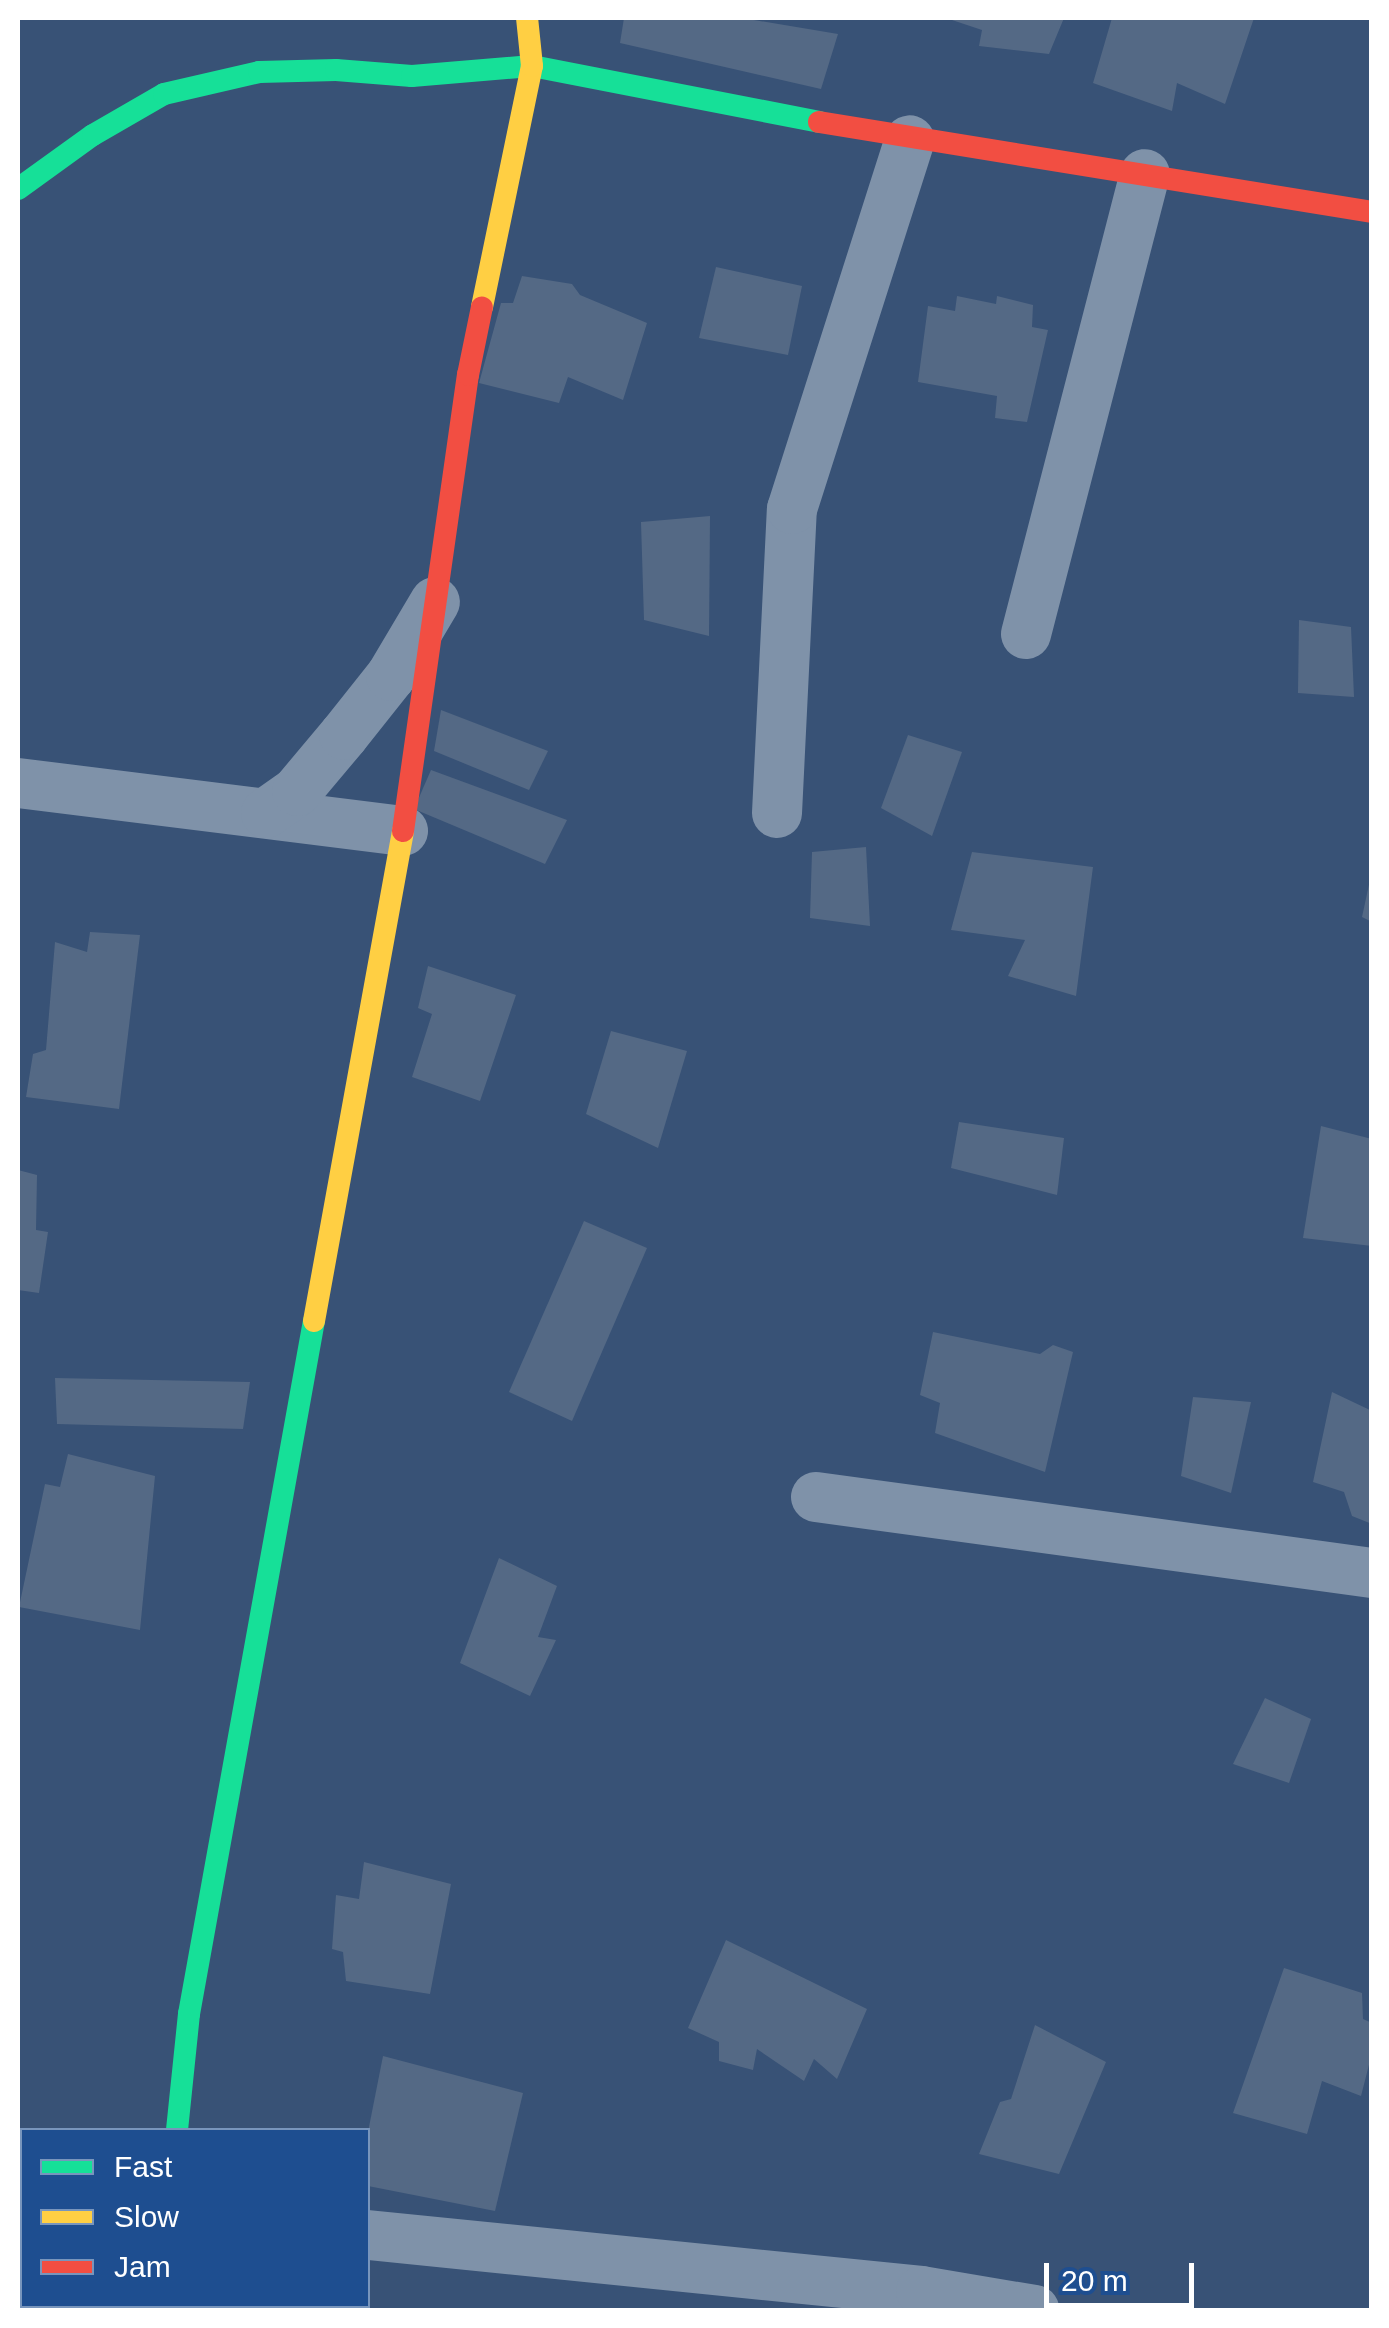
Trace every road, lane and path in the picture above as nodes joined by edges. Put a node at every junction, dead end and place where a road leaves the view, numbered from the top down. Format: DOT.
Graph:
graph roads {
  1 [pos="526,18"];
  2 [pos="532,66"];
  3 [pos="910,140"];
  4 [pos="1145,174"];
  5 [pos="18,189"];
  6 [pos="1372,212"];
  7 [pos="434,602"];
  8 [pos="1026,634"];
  9 [pos="18,783"];
  10 [pos="266,813"];
  11 [pos="777,814"];
  12 [pos="403,831"];
  13 [pos="816,1497"];
  14 [pos="1372,1573"];
  15 [pos="177,2128"];
  16 [pos="370,2235"];
  17 [pos="1034,2310"];
  1 -- 2 [label="street"];
  2 -- 3 [label="street"];
  2 -- 5 [label="street"];
  2 -- 7 [label="street"];
  3 -- 4 [label="street"];
  3 -- 11 [label="street"];
  4 -- 6 [label="street"];
  4 -- 8 [label="street"];
  7 -- 10 [label="street"];
  7 -- 12 [label="street"];
  9 -- 10 [label="street"];
  10 -- 12 [label="street"];
  12 -- 15 [label="street"];
  13 -- 14 [label="street"];
  16 -- 17 [label="street"];
}
